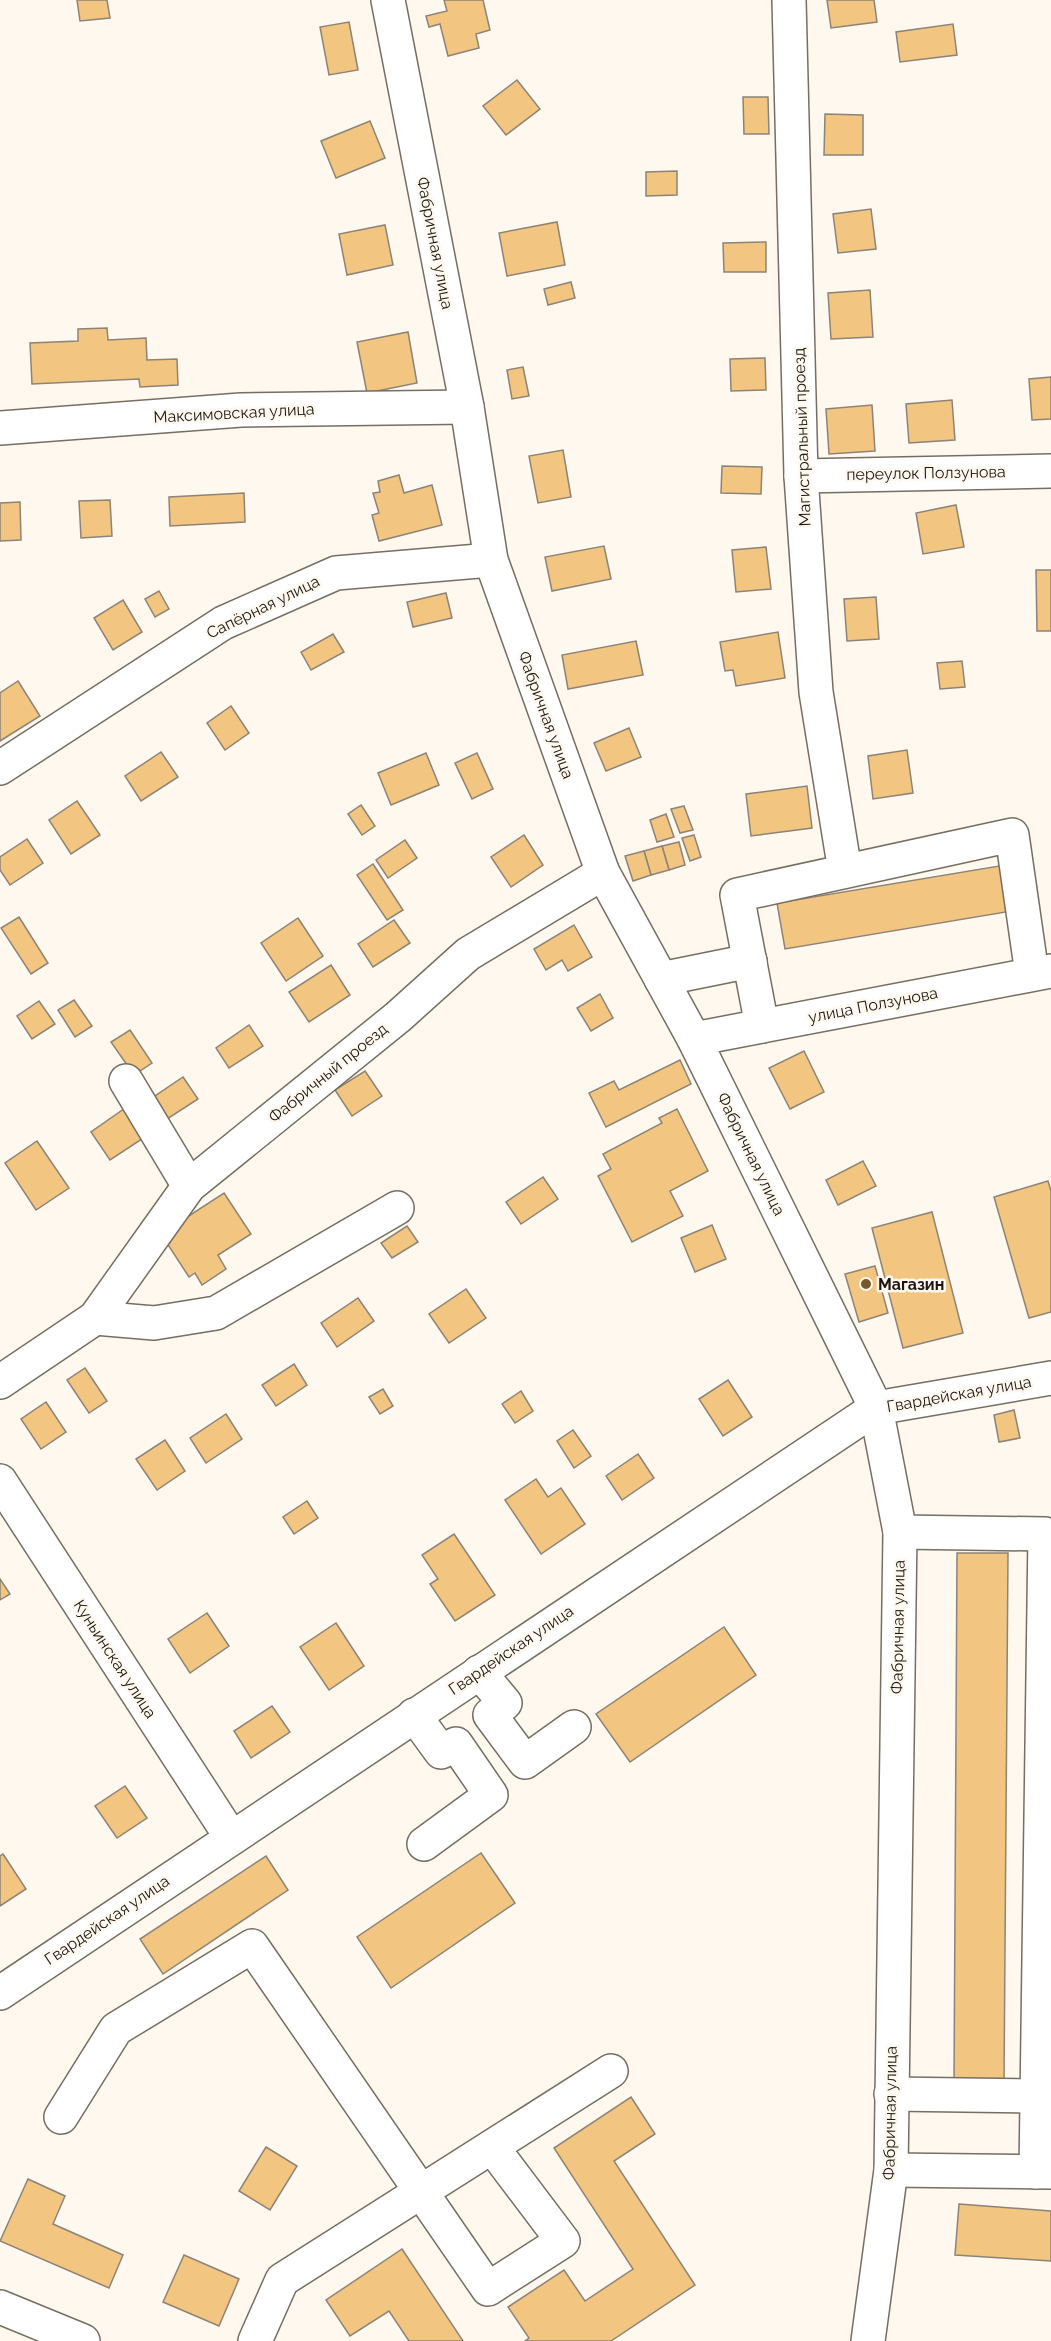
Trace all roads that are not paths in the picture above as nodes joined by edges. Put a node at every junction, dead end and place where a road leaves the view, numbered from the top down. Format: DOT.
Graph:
graph roads {
  1 [pos="388,0"];
  2 [pos="789,0"];
  3 [pos="467,407"];
  4 [pos="0,428"];
  5 [pos="1051,471"];
  6 [pos="801,476"];
  7 [pos="491,560"];
  8 [pos="0,768"];
  9 [pos="845,871"];
  10 [pos="603,873"];
  11 [pos="750,961"];
  12 [pos="1041,972"];
  13 [pos="661,979"];
  14 [pos="762,1026"];
  15 [pos="694,1039"];
  16 [pos="126,1081"];
  17 [pos="189,1186"];
  18 [pos="397,1208"];
  19 [pos="95,1318"];
  20 [pos="1051,1378"];
  21 [pos="0,1382"];
  22 [pos="876,1408"];
  23 [pos="0,1481"];
  24 [pos="900,1532"];
  25 [pos="479,1672"];
  26 [pos="414,1715"];
  27 [pos="574,1727"];
  28 [pos="231,1837"];
  29 [pos="424,1844"];
  30 [pos="0,1993"];
  31 [pos="611,2071"];
  32 [pos="891,2094"];
  33 [pos="1036,2096"];
  34 [pos="61,2117"];
  35 [pos="492,2147"];
  36 [pos="891,2170"];
  37 [pos="1044,2172"];
  38 [pos="422,2191"];
  39 [pos="0,2307"];
  40 [pos="83,2341"];
  41 [pos="255,2341"];
  42 [pos="868,2341"];
  1 -- 3 [label="street, Фабричная улица"];
  2 -- 6 [label="street, Магистральный проезд"];
  3 -- 4 [label="street, Максимовская улица"];
  3 -- 7 [label="street, Фабричная улица"];
  5 -- 6 [label="street, переулок Ползунова"];
  6 -- 9 [label="street, Магистральный проезд"];
  7 -- 8 [label="street, Сапёрная улица"];
  7 -- 10 [label="street, Фабричная улица"];
  9 -- 11 [label="street"];
  9 -- 12 [label="street"];
  10 -- 13 [label="street, Фабричная улица"];
  10 -- 17 [label="street, Фабричный проезд"];
  11 -- 13 [label="street"];
  11 -- 14 [label="street"];
  12 -- 14 [label="street, улица Ползунова"];
  13 -- 15 [label="street, Фабричная улица"];
  14 -- 15 [label="street, улица Ползунова"];
  15 -- 22 [label="street, Фабричная улица"];
  16 -- 17 [label="street"];
  17 -- 19 [label="street, Фабричный проезд"];
  18 -- 19 [label="street"];
  19 -- 21 [label="street"];
  20 -- 22 [label="street, Гвардейская улица"];
  22 -- 24 [label="street, Фабричная улица"];
  22 -- 25 [label="street, Гвардейская улица"];
  23 -- 28 [label="street, Куньинская улица"];
  24 -- 32 [label="street, Фабричная улица"];
  24 -- 33 [label="street"];
  25 -- 26 [label="street, Гвардейская улица"];
  25 -- 27 [label="street"];
  26 -- 28 [label="street, Гвардейская улица"];
  26 -- 29 [label="street"];
  28 -- 30 [label="street, Гвардейская улица"];
  31 -- 35 [label="street"];
  32 -- 33 [label="street"];
  32 -- 36 [label="street, Фабричная улица"];
  33 -- 37 [label="street"];
  34 -- 38 [label="street"];
  35 -- 38 [label="street"];
  35 -- 38 [label="street"];
  36 -- 37 [label="street"];
  36 -- 42 [label="street, Фабричная улица"];
  38 -- 41 [label="street"];
  39 -- 40 [label="street"];
}
